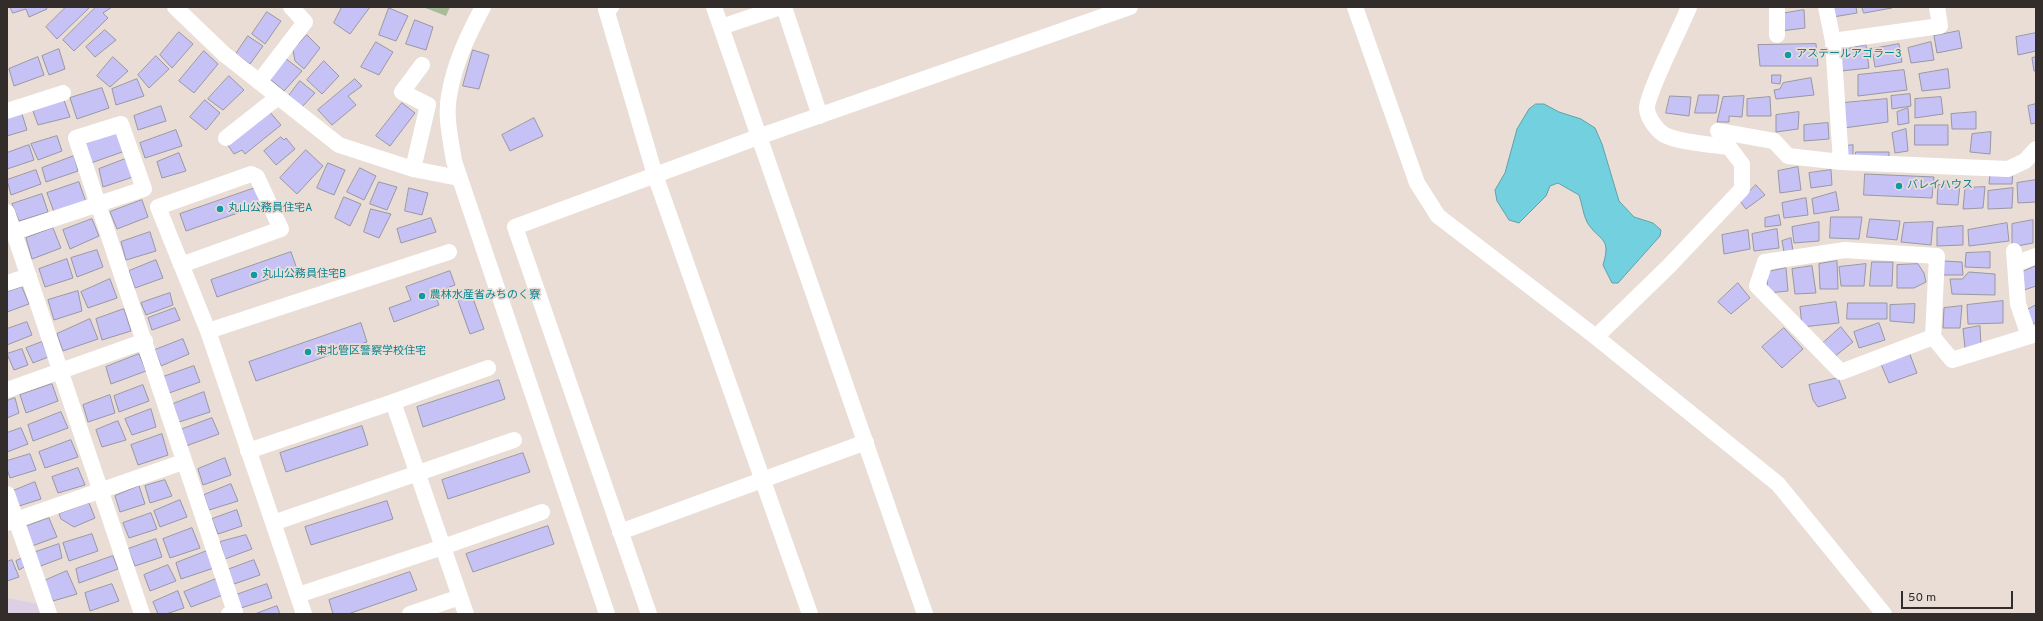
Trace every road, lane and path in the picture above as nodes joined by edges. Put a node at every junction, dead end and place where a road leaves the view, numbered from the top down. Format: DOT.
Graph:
graph roads {
  1 [pos="176,7"];
  2 [pos="291,7"];
  3 [pos="483,7"];
  4 [pos="611,7"];
  5 [pos="714,7"];
  6 [pos="783,7"];
  7 [pos="1130,7"];
  8 [pos="1355,7"];
  9 [pos="1689,7"];
  10 [pos="1777,7"];
  11 [pos="1826,7"];
  12 [pos="1938,7"];
  13 [pos="721,27"];
  14 [pos="1777,35"];
  15 [pos="1833,41"];
  16 [pos="422,65"];
  17 [pos="260,82"];
  18 [pos="63,93"];
  19 [pos="278,97"];
  20 [pos="7,110"];
  21 [pos="820,116"];
  22 [pos="1718,131"];
  23 [pos="758,137"];
  24 [pos="226,138"];
  25 [pos="2036,149"];
  26 [pos="1841,162"];
  27 [pos="413,169"];
  28 [pos="655,175"];
  29 [pos="459,178"];
  30 [pos="98,204"];
  31 [pos="7,212"];
  32 [pos="14,232"];
  33 [pos="449,252"];
  34 [pos="2036,256"];
  35 [pos="181,265"];
  36 [pos="29,276"];
  37 [pos="7,283"];
  38 [pos="208,331"];
  39 [pos="2032,335"];
  40 [pos="1596,337"];
  41 [pos="1933,337"];
  42 [pos="145,342"];
  43 [pos="488,368"];
  44 [pos="60,370"];
  45 [pos="7,390"];
  46 [pos="393,402"];
  47 [pos="514,440"];
  48 [pos="866,442"];
  49 [pos="248,451"];
  50 [pos="183,462"];
  51 [pos="418,474"];
  52 [pos="763,479"];
  53 [pos="100,491"];
  54 [pos="7,494"];
  55 [pos="542,512"];
  56 [pos="11,522"];
  57 [pos="273,523"];
  58 [pos="620,532"];
  59 [pos="443,548"];
  60 [pos="298,596"];
  61 [pos="460,597"];
  62 [pos="49,614"];
  63 [pos="142,614"];
  64 [pos="229,614"];
  65 [pos="304,614"];
  66 [pos="410,614"];
  67 [pos="466,614"];
  68 [pos="607,614"];
  69 [pos="649,614"];
  70 [pos="810,614"];
  71 [pos="925,614"];
  72 [pos="1884,614"];
  1 -- 17 [label="street"];
  2 -- 17 [label="street"];
  3 -- 29 [label="street"];
  4 -- 28 [label="street"];
  5 -- 13 [label="street"];
  6 -- 13 [label="street"];
  6 -- 21 [label="street"];
  7 -- 21 [label="street"];
  8 -- 40 [label="street"];
  9 -- 40 [label="street"];
  10 -- 14 [label="street"];
  11 -- 15 [label="street"];
  12 -- 15 [label="street"];
  13 -- 23 [label="street"];
  15 -- 26 [label="street"];
  16 -- 27 [label="street"];
  17 -- 19 [label="street"];
  18 -- 20 [label="street"];
  19 -- 24 [label="street"];
  19 -- 27 [label="street"];
  21 -- 23 [label="street"];
  22 -- 26 [label="street"];
  23 -- 28 [label="street"];
  23 -- 48 [label="street"];
  25 -- 26 [label="street"];
  27 -- 29 [label="street"];
  28 -- 52 [label="street"];
  28 -- 58 [label="street"];
  29 -- 68 [label="street"];
  30 -- 30 [label="street"];
  30 -- 32 [label="street"];
  30 -- 42 [label="street"];
  31 -- 32 [label="street"];
  32 -- 36 [label="street"];
  33 -- 38 [label="street"];
  34 -- 39 [label="street"];
  35 -- 35 [label="street"];
  35 -- 38 [label="street"];
  36 -- 37 [label="street"];
  36 -- 44 [label="street"];
  38 -- 49 [label="street"];
  39 -- 41 [label="street"];
  40 -- 72 [label="street"];
  41 -- 41 [label="street"];
  42 -- 44 [label="street"];
  42 -- 50 [label="street"];
  43 -- 46 [label="street"];
  44 -- 45 [label="street"];
  44 -- 53 [label="street"];
  46 -- 49 [label="street"];
  46 -- 51 [label="street"];
  47 -- 51 [label="street"];
  48 -- 52 [label="street"];
  48 -- 71 [label="street"];
  49 -- 57 [label="street"];
  50 -- 53 [label="street"];
  50 -- 64 [label="street"];
  51 -- 57 [label="street"];
  51 -- 59 [label="street"];
  52 -- 58 [label="street"];
  52 -- 70 [label="street"];
  53 -- 56 [label="street"];
  53 -- 63 [label="street"];
  54 -- 56 [label="street"];
  55 -- 59 [label="street"];
  56 -- 62 [label="street"];
  57 -- 60 [label="street"];
  58 -- 69 [label="street"];
  59 -- 60 [label="street"];
  59 -- 61 [label="street"];
  60 -- 65 [label="street"];
  61 -- 66 [label="street"];
  61 -- 67 [label="street"];
}
